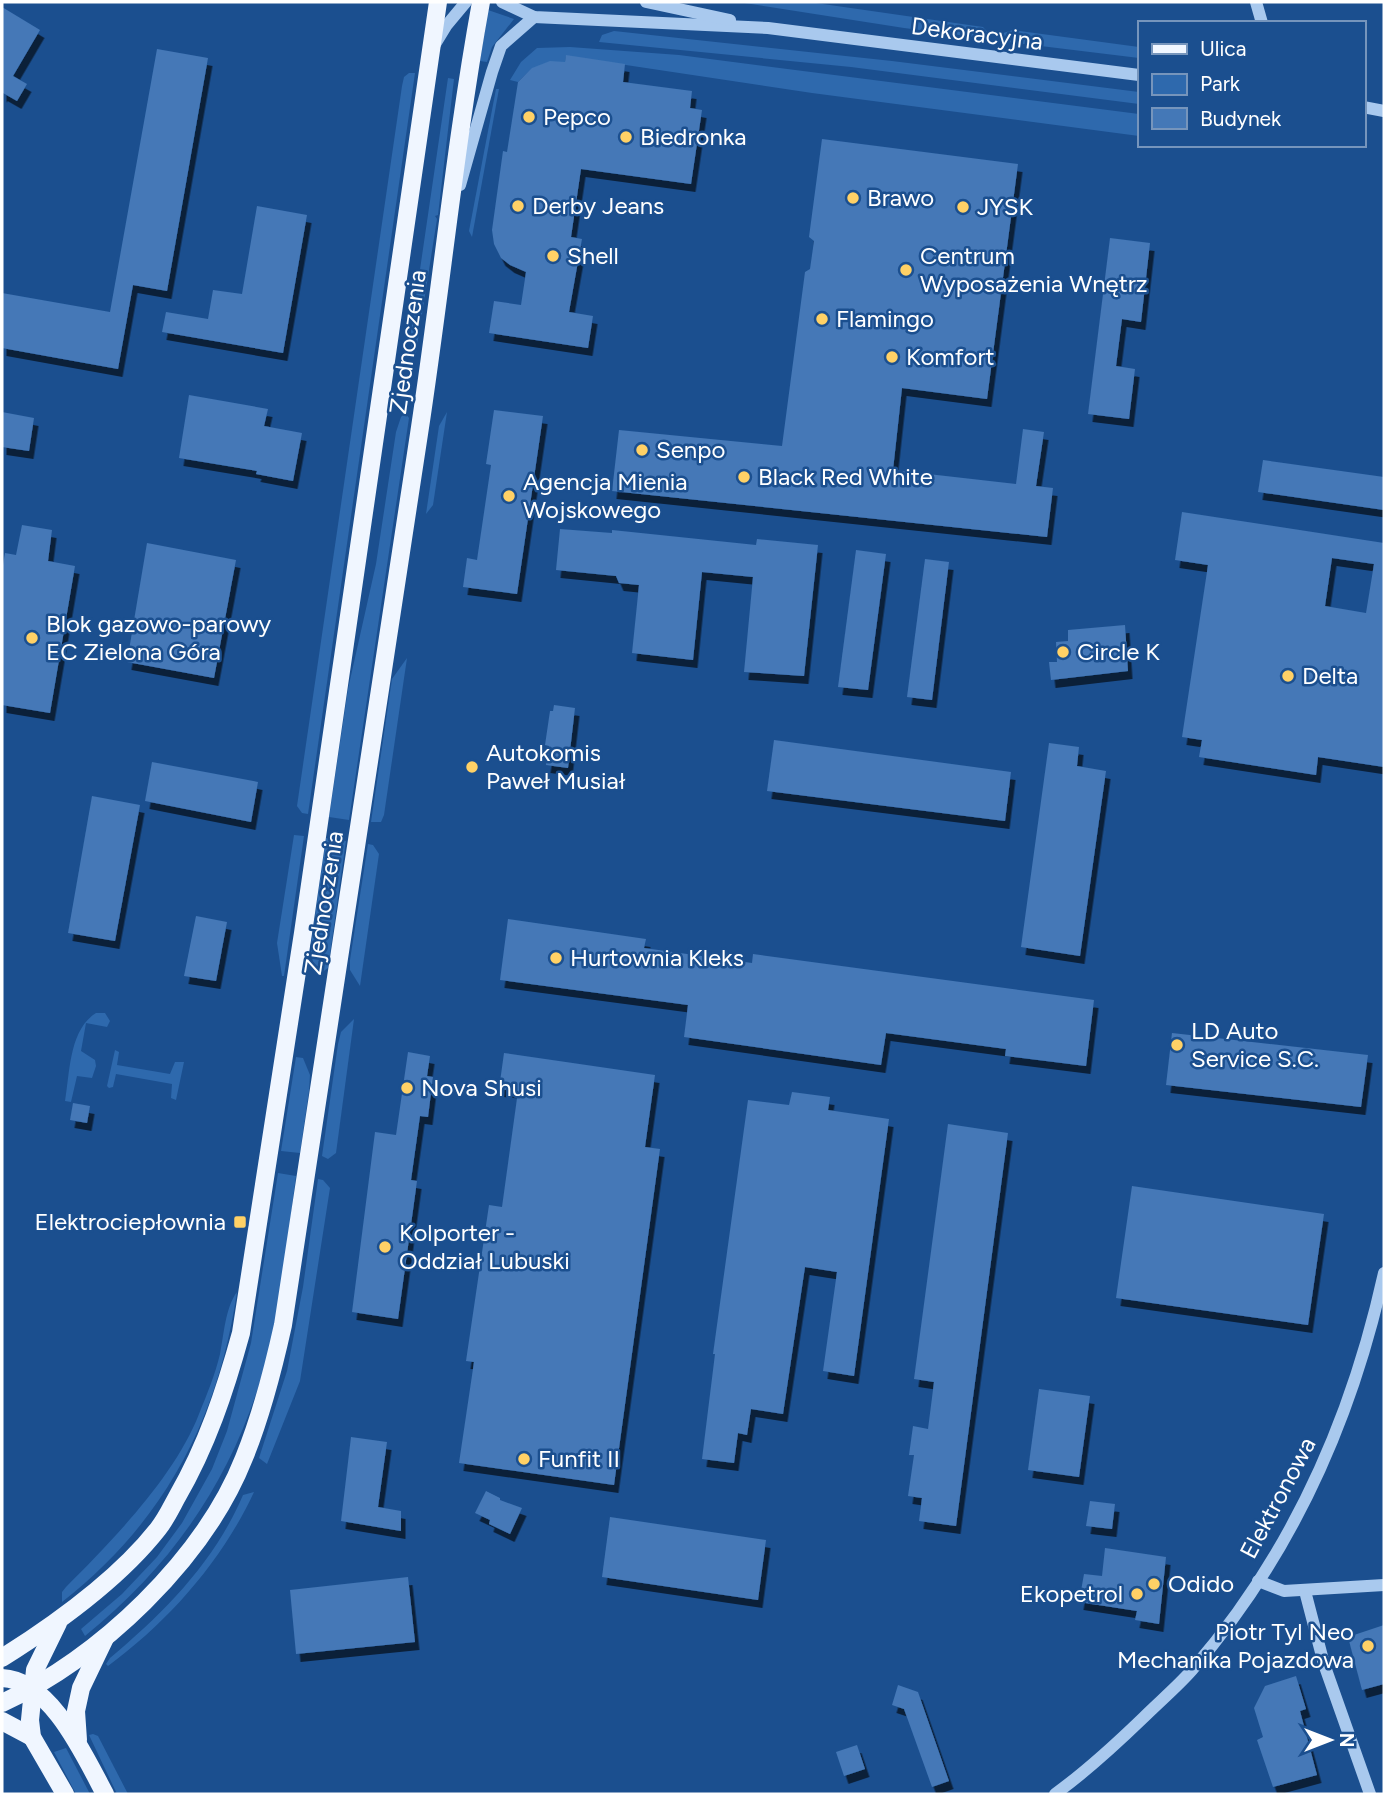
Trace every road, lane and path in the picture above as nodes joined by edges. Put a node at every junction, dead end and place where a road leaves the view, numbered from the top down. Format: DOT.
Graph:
graph roads {
  1 [pos="438,2"];
  2 [pos="466,2"];
  3 [pos="481,2"];
  4 [pos="502,2"];
  5 [pos="646,2"];
  6 [pos="1256,2"];
  7 [pos="534,17"];
  8 [pos="1261,21"];
  9 [pos="768,28"];
  10 [pos="430,52"];
  11 [pos="1138,75"];
  12 [pos="1365,107"];
  13 [pos="1384,111"];
  14 [pos="450,220"];
  15 [pos="1384,1272"];
  16 [pos="1258,1581"];
  17 [pos="1384,1585"];
  18 [pos="1305,1591"];
  19 [pos="58,1623"];
  20 [pos="105,1637"];
  21 [pos="2,1658"];
  22 [pos="2,1678"];
  23 [pos="32,1690"];
  24 [pos="2,1703"];
  25 [pos="2,1721"];
  26 [pos="32,1737"];
  27 [pos="78,1743"];
  28 [pos="65,1794"];
  29 [pos="105,1794"];
  30 [pos="1055,1794"];
  31 [pos="1370,1794"];
  1 -- 10 [label="main road, Zjednoczenia"];
  2 -- 10 [label="street"];
  3 -- 14 [label="main road, Zjednoczenia"];
  4 -- 7 [label="street, Dekoracyjna"];
  5 -- 9 [label="street, Dekoracyjna"];
  6 -- 8 [label="street"];
  7 -- 9 [label="street, Dekoracyjna"];
  7 -- 14 [label="street"];
  9 -- 11 [label="street, Dekoracyjna"];
  10 -- 19 [label="main road, Zjednoczenia"];
  12 -- 13 [label="street"];
  14 -- 20 [label="main road, Zjednoczenia"];
  15 -- 16 [label="street, Elektronowa"];
  16 -- 18 [label="street"];
  16 -- 30 [label="street, Elektronowa"];
  17 -- 18 [label="street"];
  18 -- 31 [label="street"];
  19 -- 21 [label="main road, Zjednoczenia"];
  19 -- 23 [label="main road"];
  20 -- 23 [label="main road, Zjednoczenia"];
  20 -- 27 [label="main road"];
  22 -- 23 [label="main road"];
  23 -- 24 [label="main road, Zjednoczenia"];
  23 -- 26 [label="main road"];
  23 -- 27 [label="main road"];
  25 -- 26 [label="main road"];
  26 -- 28 [label="main road"];
  27 -- 29 [label="main road"];
}
